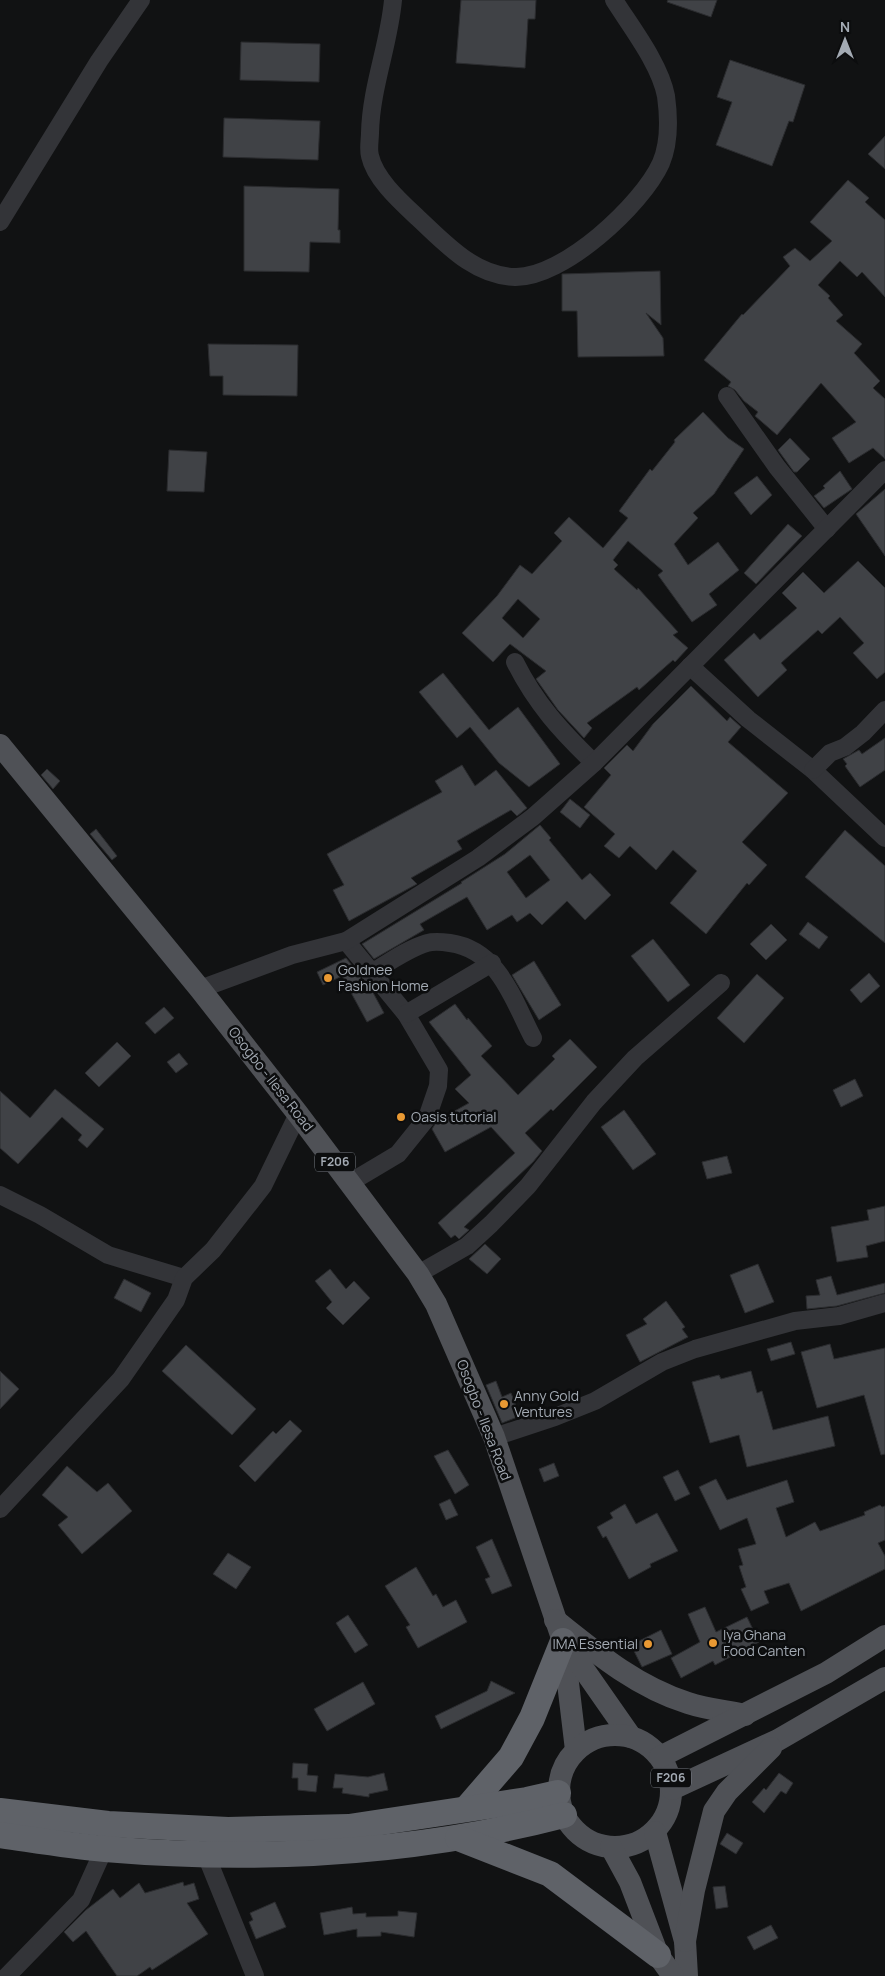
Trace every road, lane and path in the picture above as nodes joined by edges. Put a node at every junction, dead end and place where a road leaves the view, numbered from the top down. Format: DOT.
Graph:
graph roads {
  1 [pos="141,0"];
  2 [pos="393,0"];
  3 [pos="614,0"];
  4 [pos="0,222"];
  5 [pos="727,396"];
  6 [pos="885,470"];
  7 [pos="826,529"];
  8 [pos="515,662"];
  9 [pos="690,666"];
  10 [pos="885,710"];
  11 [pos="0,745"];
  12 [pos="594,763"];
  13 [pos="813,770"];
  14 [pos="885,838"];
  15 [pos="346,941"];
  16 [pos="492,963"];
  17 [pos="370,974"];
  18 [pos="722,983"];
  19 [pos="200,989"];
  20 [pos="406,1014"];
  21 [pos="534,1038"];
  22 [pos="298,1114"];
  23 [pos="351,1182"];
  24 [pos="0,1195"];
  25 [pos="418,1274"];
  26 [pos="184,1278"];
  27 [pos="885,1304"];
  28 [pos="494,1437"];
  29 [pos="0,1509"];
  30 [pos="559,1630"];
  31 [pos="885,1636"];
  32 [pos="885,1678"];
  33 [pos="745,1715"];
  34 [pos="631,1737"];
  35 [pos="778,1740"];
  36 [pos="576,1750"];
  37 [pos="660,1756"];
  38 [pos="672,1789"];
  39 [pos="561,1804"];
  40 [pos="467,1808"];
  41 [pos="0,1811"];
  42 [pos="654,1832"];
  43 [pos="0,1835"];
  44 [pos="458,1838"];
  45 [pos="611,1847"];
  46 [pos="104,1849"];
  47 [pos="206,1855"];
  48 [pos="685,1941"];
  49 [pos="658,1955"];
  50 [pos="7,1976"];
  51 [pos="255,1976"];
  52 [pos="673,1976"];
  53 [pos="688,1976"];
  1 -- 4 [label="street"];
  2 -- 3 [label="street"];
  5 -- 7 [label="street"];
  6 -- 7 [label="street"];
  7 -- 9 [label="street"];
  8 -- 12 [label="street"];
  9 -- 12 [label="street"];
  9 -- 13 [label="street"];
  10 -- 13 [label="street"];
  11 -- 19 [label="main road, Osogbo - Ilesa Road / F206"];
  12 -- 15 [label="street"];
  13 -- 14 [label="street"];
  15 -- 17 [label="street"];
  15 -- 19 [label="street"];
  16 -- 17 [label="street"];
  16 -- 20 [label="street"];
  16 -- 21 [label="street"];
  17 -- 20 [label="street"];
  18 -- 25 [label="street"];
  19 -- 22 [label="main road, Osogbo - Ilesa Road / F206"];
  20 -- 23 [label="street"];
  22 -- 23 [label="main road, Osogbo - Ilesa Road / F206"];
  22 -- 26 [label="street"];
  23 -- 25 [label="main road, Osogbo - Ilesa Road / F206"];
  24 -- 26 [label="street"];
  25 -- 28 [label="main road, Osogbo - Ilesa Road / F206"];
  26 -- 29 [label="street"];
  27 -- 28 [label="street"];
  28 -- 30 [label="main road, Osogbo - Ilesa Road / F206"];
  30 -- 33 [label="main road"];
  30 -- 34 [label="main road, Osogbo - Ilesa Road / F206"];
  30 -- 36 [label="main road, Osogbo - Ilesa Road / F206"];
  30 -- 40 [label="highway"];
  31 -- 33 [label="main road"];
  32 -- 35 [label="main road"];
  33 -- 37 [label="main road"];
  34 -- 36 [label="main road, F206"];
  34 -- 37 [label="main road, F206"];
  35 -- 38 [label="main road"];
  35 -- 48 [label="main road"];
  36 -- 39 [label="main road, F206"];
  37 -- 38 [label="main road, F206"];
  38 -- 42 [label="main road, F206"];
  39 -- 40 [label="highway"];
  39 -- 44 [label="highway"];
  39 -- 45 [label="main road, F206"];
  40 -- 41 [label="highway"];
  42 -- 45 [label="main road, F206"];
  42 -- 48 [label="main road"];
  43 -- 46 [label="highway"];
  44 -- 47 [label="highway"];
  44 -- 49 [label="highway"];
  45 -- 49 [label="main road"];
  46 -- 47 [label="highway"];
  46 -- 50 [label="street"];
  47 -- 51 [label="street"];
  48 -- 53 [label="main road"];
  49 -- 52 [label="main road"];
}
